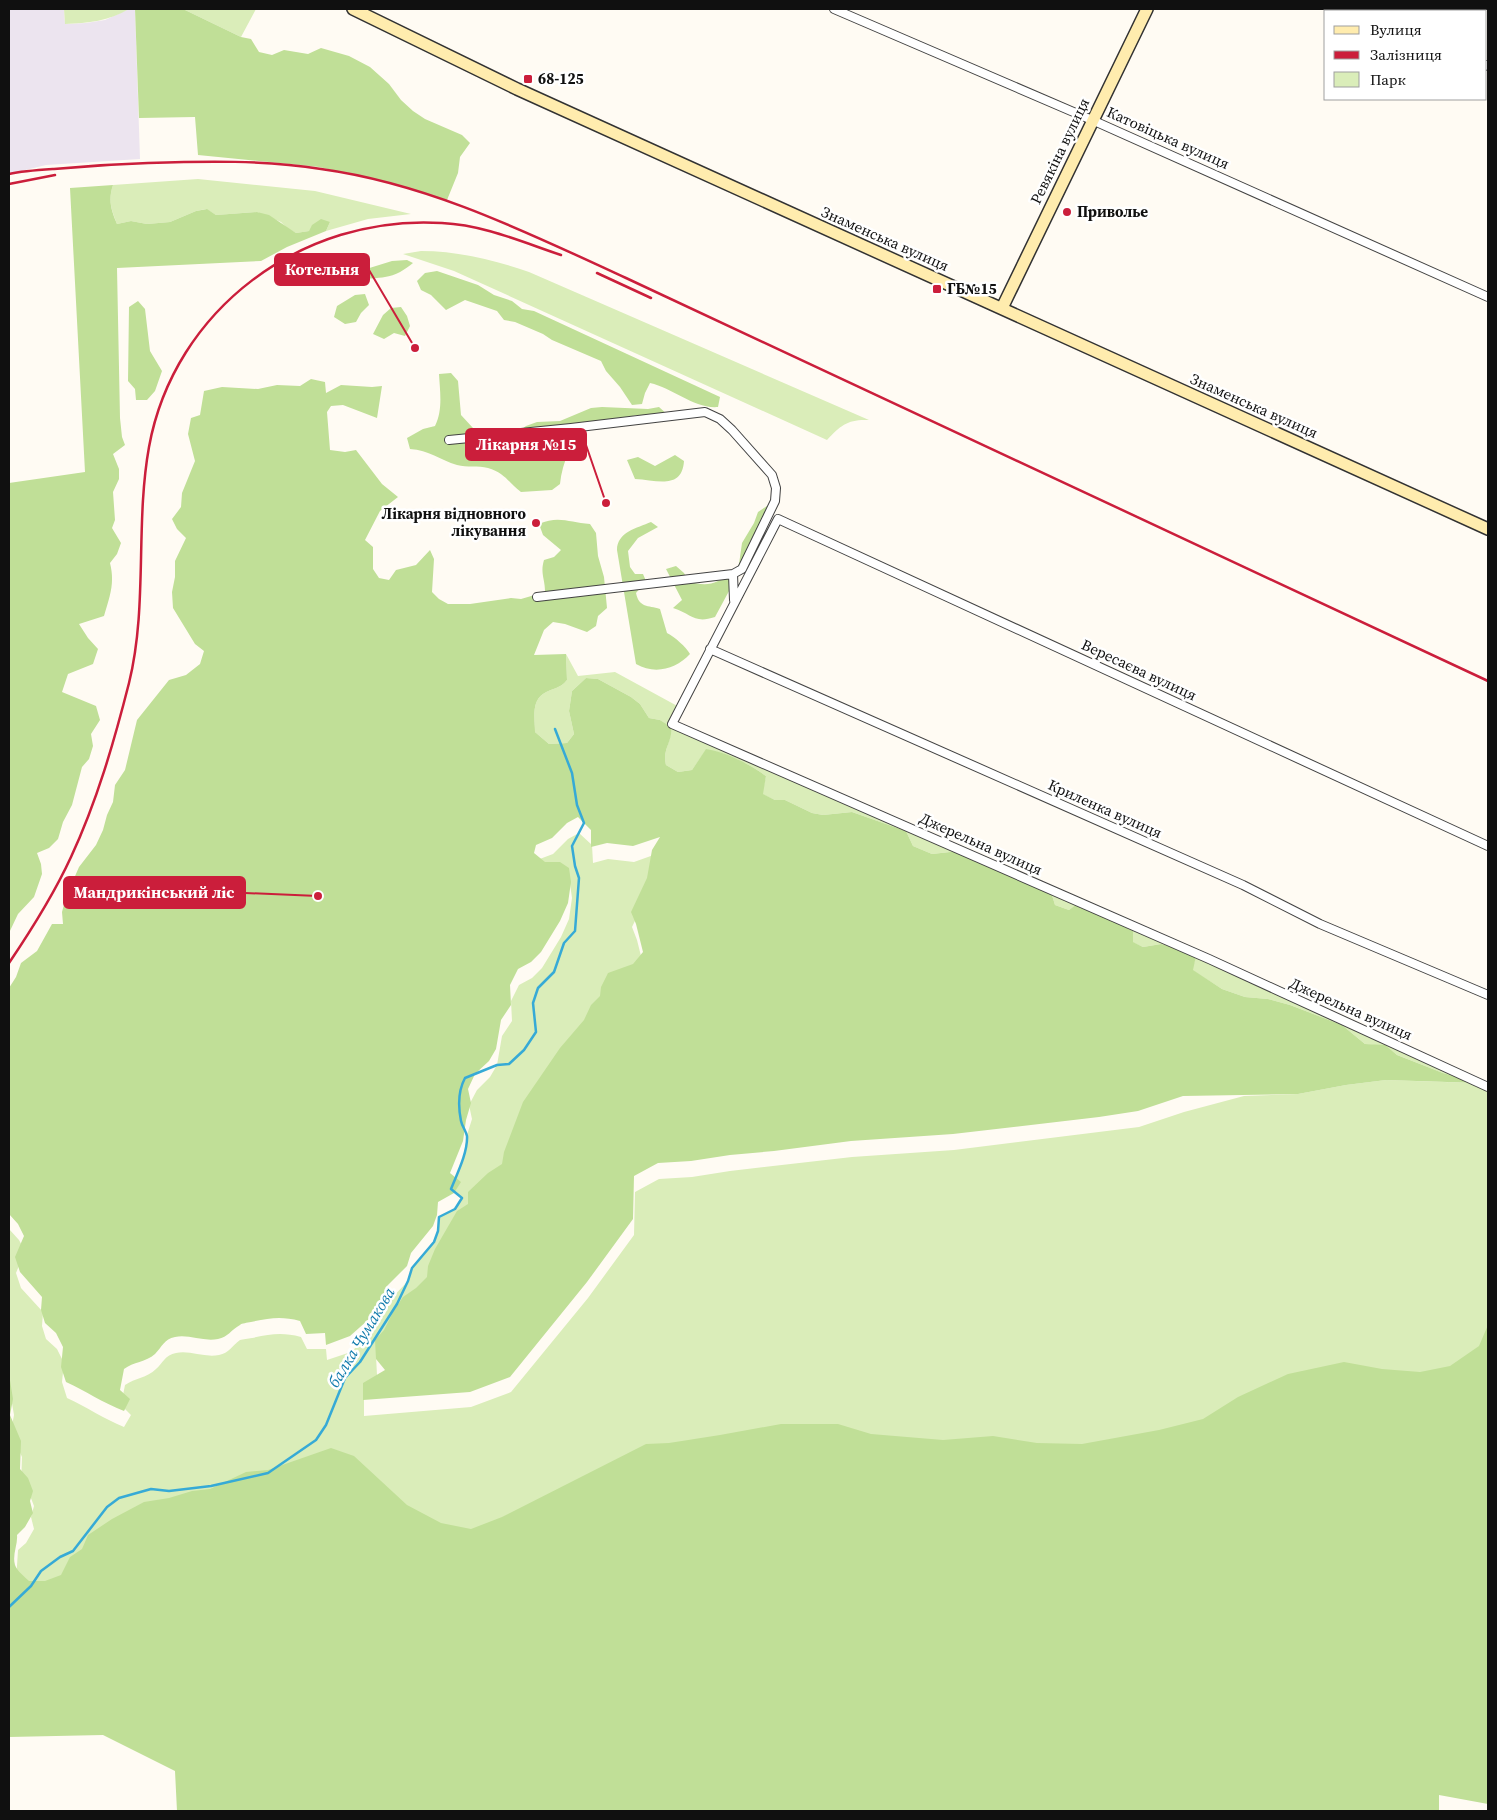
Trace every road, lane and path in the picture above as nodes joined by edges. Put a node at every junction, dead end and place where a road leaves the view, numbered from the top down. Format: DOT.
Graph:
graph roads {
  1 [pos="353,9"];
  2 [pos="834,9"];
  3 [pos="1147,9"];
  4 [pos="1092,120"];
  5 [pos="1488,297"];
  6 [pos="1002,308"];
  7 [pos="450,440"];
  8 [pos="778,519"];
  9 [pos="1488,529"];
  10 [pos="733,574"];
  11 [pos="536,597"];
  12 [pos="734,602"];
  13 [pos="710,649"];
  14 [pos="1488,846"];
  15 [pos="1488,995"];
  16 [pos="1488,1087"];
  1 -- 6 [label="main road, Знаменська вулиця"];
  2 -- 4 [label="street, Катовіцька вулиця"];
  3 -- 4 [label="main road, Ревякіна вулиця"];
  4 -- 5 [label="street, Катовіцька вулиця"];
  4 -- 6 [label="main road, Ревякіна вулиця"];
  6 -- 9 [label="main road, Знаменська вулиця"];
  7 -- 10 [label="street"];
  8 -- 12 [label="street, Джерельна вулиця"];
  8 -- 14 [label="street, Вересаєва вулиця"];
  10 -- 11 [label="street"];
  10 -- 12 [label="street"];
  12 -- 13 [label="street, Джерельна вулиця"];
  13 -- 15 [label="street, Криленка вулиця"];
  13 -- 16 [label="street, Джерельна вулиця"];
}
